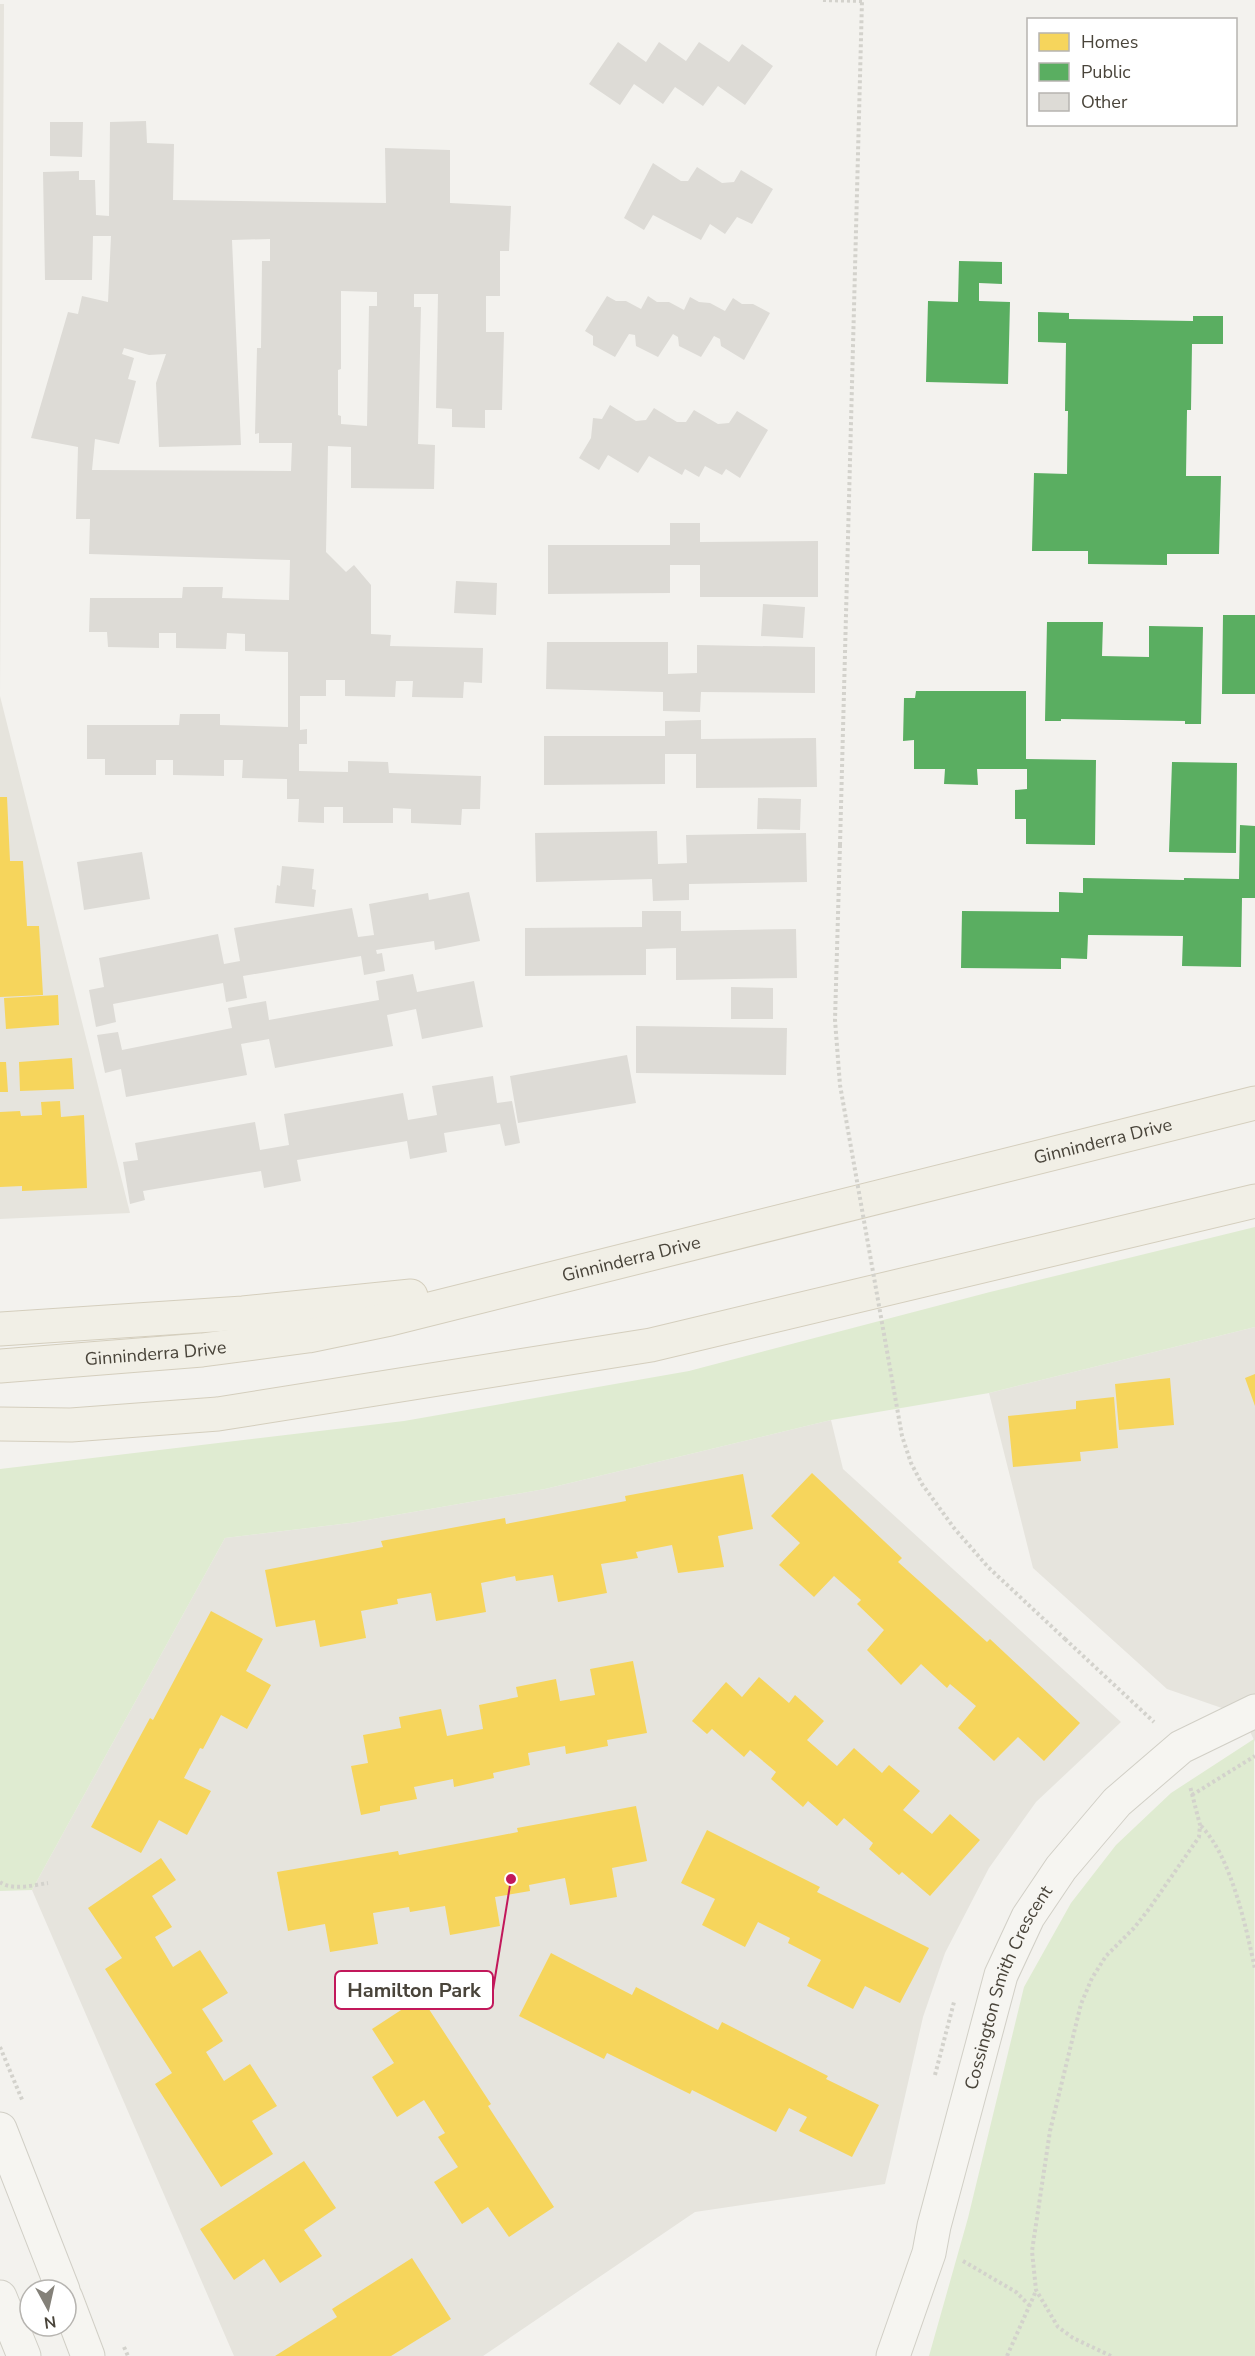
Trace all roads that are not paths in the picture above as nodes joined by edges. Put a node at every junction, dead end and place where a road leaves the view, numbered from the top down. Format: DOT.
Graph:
graph roads {
  1 [pos="1255,1103"];
  2 [pos="1255,1201"];
  3 [pos="538,1283"];
  4 [pos="0,1329"];
  5 [pos="0,1366"];
  6 [pos="0,1424"];
  7 [pos="71,1425"];
  8 [pos="0,1434"];
  9 [pos="1255,1711"];
  10 [pos="0,2129"];
  11 [pos="58,2278"];
  12 [pos="0,2297"];
  13 [pos="78,2330"];
  14 [pos="24,2356"];
  15 [pos="88,2356"];
  16 [pos="893,2356"];
  1 -- 3 [label="main road, Ginninderra Drive"];
  2 -- 7 [label="main road"];
  3 -- 4 [label="main road"];
  3 -- 5 [label="main road, Ginninderra Drive"];
  6 -- 7 [label="main road"];
  7 -- 8 [label="street"];
  9 -- 16 [label="street, Cossington Smith Crescent"];
  10 -- 11 [label="street"];
  12 -- 14 [label="street"];
  13 -- 15 [label="street"];
}
